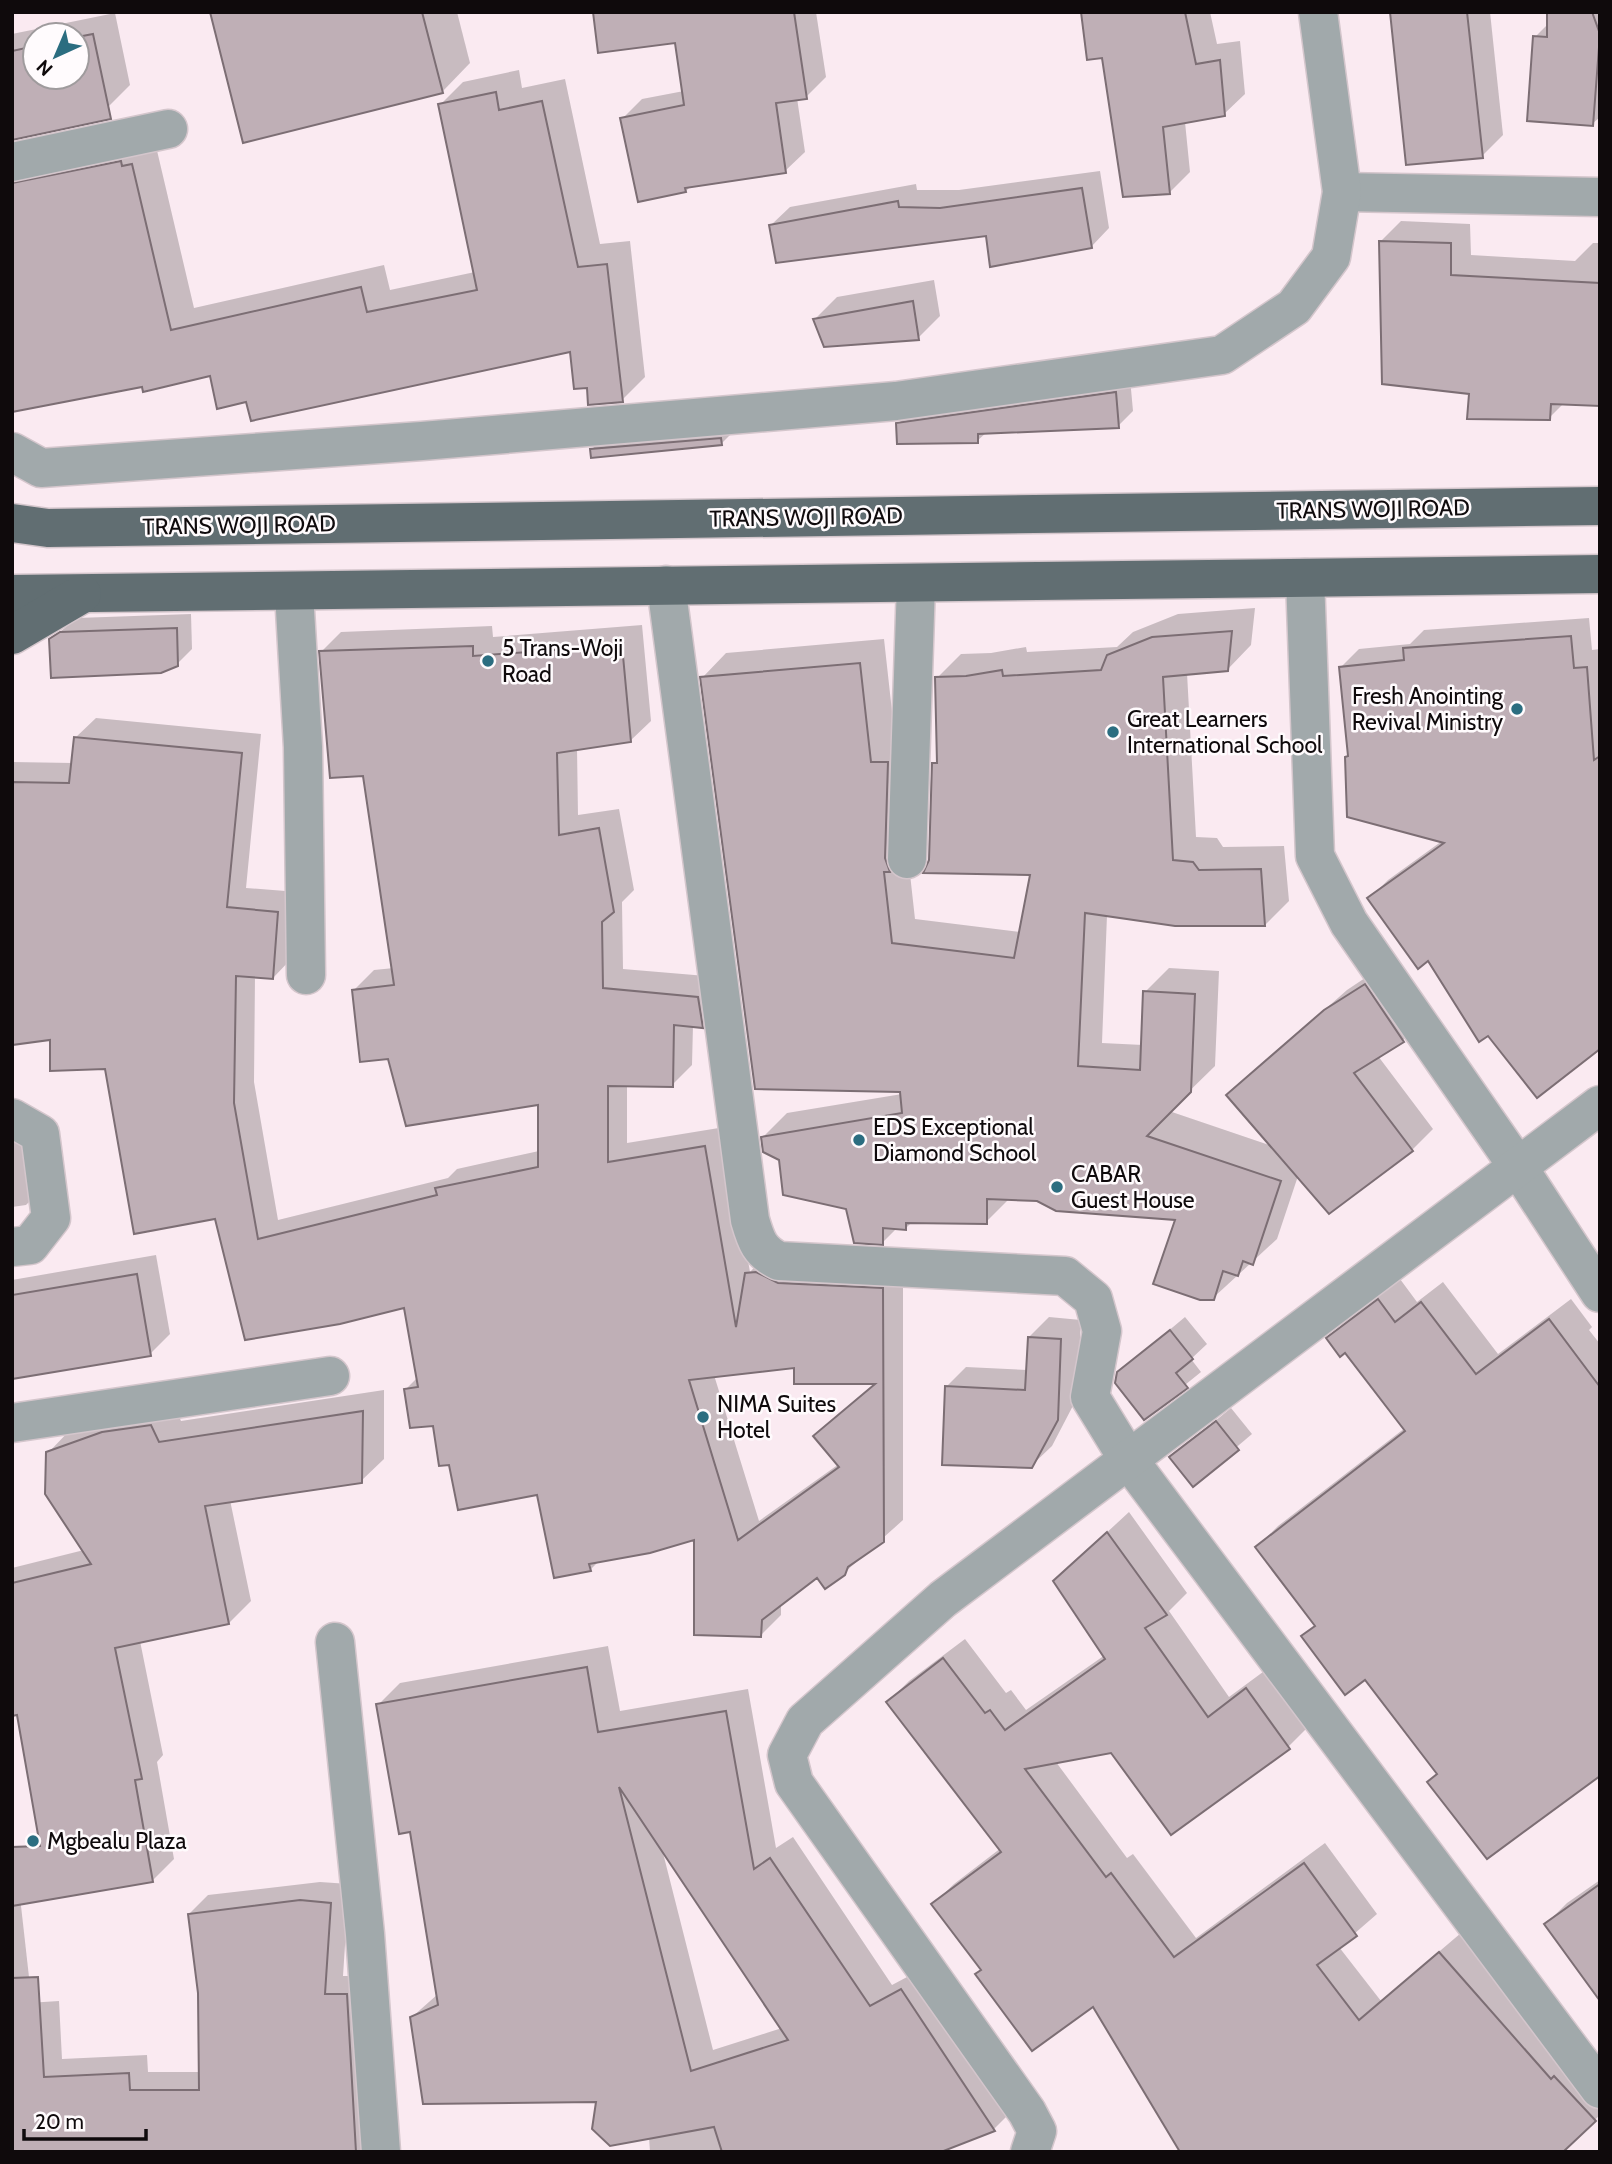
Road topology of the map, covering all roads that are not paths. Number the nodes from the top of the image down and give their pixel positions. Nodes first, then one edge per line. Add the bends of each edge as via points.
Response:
1 (1318, 12) edge
2 (167, 129) dead end
3 (12, 162) edge
4 (1342, 192) junction
5 (1600, 197) edge
6 (12, 452) edge
7 (12, 501) edge
8 (1600, 506) edge
9 (12, 523) edge
10 (62, 527) junction
11 (1600, 574) edge
12 (1305, 578) junction
13 (915, 583) junction
14 (666, 585) junction
15 (294, 593) junction
16 (12, 594) edge
17 (82, 594) junction
18 (12, 635) edge
19 (907, 859) dead end
20 (306, 975) dead end
21 (1600, 1105) edge
22 (12, 1118) edge
23 (1518, 1167) junction
24 (12, 1247) edge
25 (1600, 1293) edge
26 (330, 1376) dead end
27 (12, 1423) edge
28 (1128, 1459) junction
29 (335, 1642) dead end
30 (1600, 2090) edge
31 (1040, 2145) edge
32 (381, 2152) edge

1 - 4 street
2 - 3 street
4 - 5 street
4 - 6 street via 1331,257 1324,267 1294,307 1222,355 896,401 422,441 41,468
7 - 10 main road
8 - 10 main road, TRANS WOJI ROAD
9 - 10 main road, TRANS WOJI ROAD
11 - 12 main road
12 - 13 main road
12 - 23 street via 1315,856 1349,923
13 - 14 main road
13 - 19 street
14 - 15 main road
14 - 28 street via 756,1243 779,1261 1065,1276 1093,1299 1102,1331 1090,1397
15 - 17 main road
15 - 20 street via 303,747
16 - 17 main road
17 - 18 main road
21 - 23 street
22 - 24 street via 40,1135 51,1218 30,1245
23 - 25 street
23 - 28 street
26 - 27 street
28 - 30 street
28 - 31 street via 943,1599 805,1721 787,1755 794,1783 1027,2112
29 - 32 street via 365,1934

